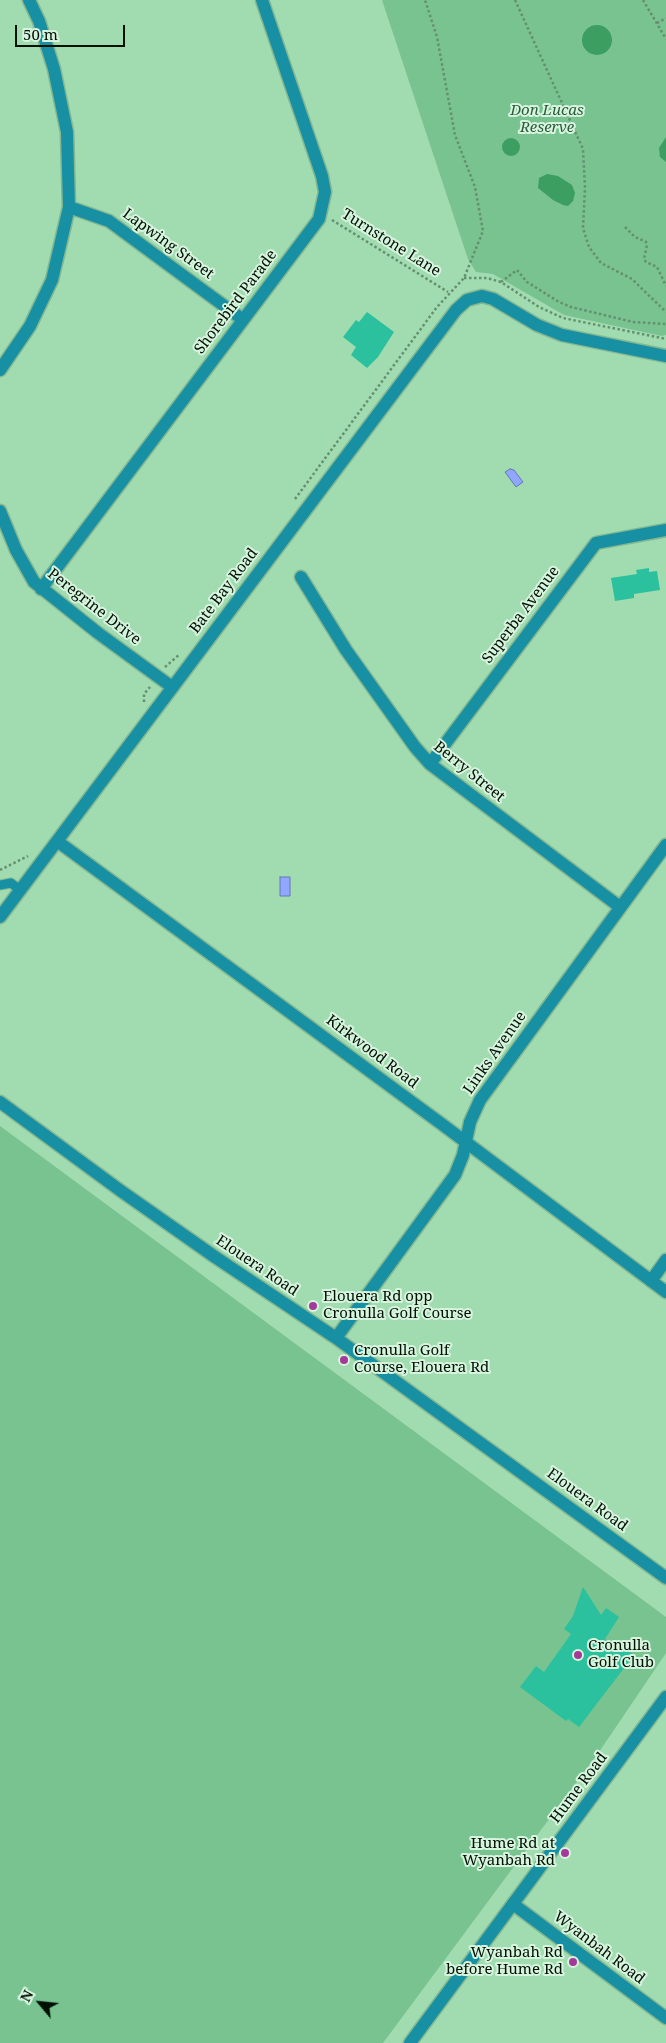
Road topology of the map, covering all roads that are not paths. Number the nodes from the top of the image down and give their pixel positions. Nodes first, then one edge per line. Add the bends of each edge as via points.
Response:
1 (29, 0) edge
2 (262, 0) edge
3 (69, 207) junction
4 (242, 319) junction
5 (666, 356) edge
6 (0, 370) edge
7 (0, 511) edge
8 (666, 530) edge
9 (301, 577) dead end
10 (41, 589) junction
11 (172, 688) junction
12 (430, 764) junction
13 (57, 841) junction
14 (666, 845) edge
15 (0, 885) edge
16 (20, 890) junction
17 (620, 907) junction
18 (0, 917) edge
19 (0, 1102) edge
20 (466, 1142) junction
21 (666, 1260) edge
22 (651, 1281) junction
23 (666, 1292) edge
24 (336, 1338) junction
25 (666, 1578) edge
26 (666, 1697) edge
27 (513, 1904) junction
28 (666, 2018) edge
29 (410, 2043) edge

1 - 3 street via 40,21 68,132
2 - 4 street, Shorebird Parade via 325,192 319,219
3 - 4 street, Lapwing Street via 109,221
3 - 6 street via 52,280 30,326
4 - 10 street, Shorebird Parade
5 - 11 street, Bate Bay Road via 562,335 537,325 493,299 482,296 467,300 456,310
7 - 10 street, Peregrine Drive via 16,550
8 - 12 street, Superba Avenue via 596,543
9 - 12 street, Berry Street via 346,650
10 - 11 street, Peregrine Drive
11 - 13 street, Bate Bay Road
12 - 17 street, Berry Street
13 - 16 street, Bate Bay Road
13 - 20 street, Kirkwood Road
14 - 17 street, Links Avenue
15 - 16 lane via 11,883
16 - 18 street, Bate Bay Road
17 - 20 street, Links Avenue via 480,1100 470,1122
19 - 24 street, Elouera Road via 136,1202
20 - 22 street, Kirkwood Road
20 - 24 street, Links Avenue via 455,1175
21 - 22 street
22 - 23 street, Kirkwood Road
24 - 25 street, Elouera Road
26 - 27 street, Hume Road
27 - 28 street, Wyanbah Road
27 - 29 street, Hume Road

